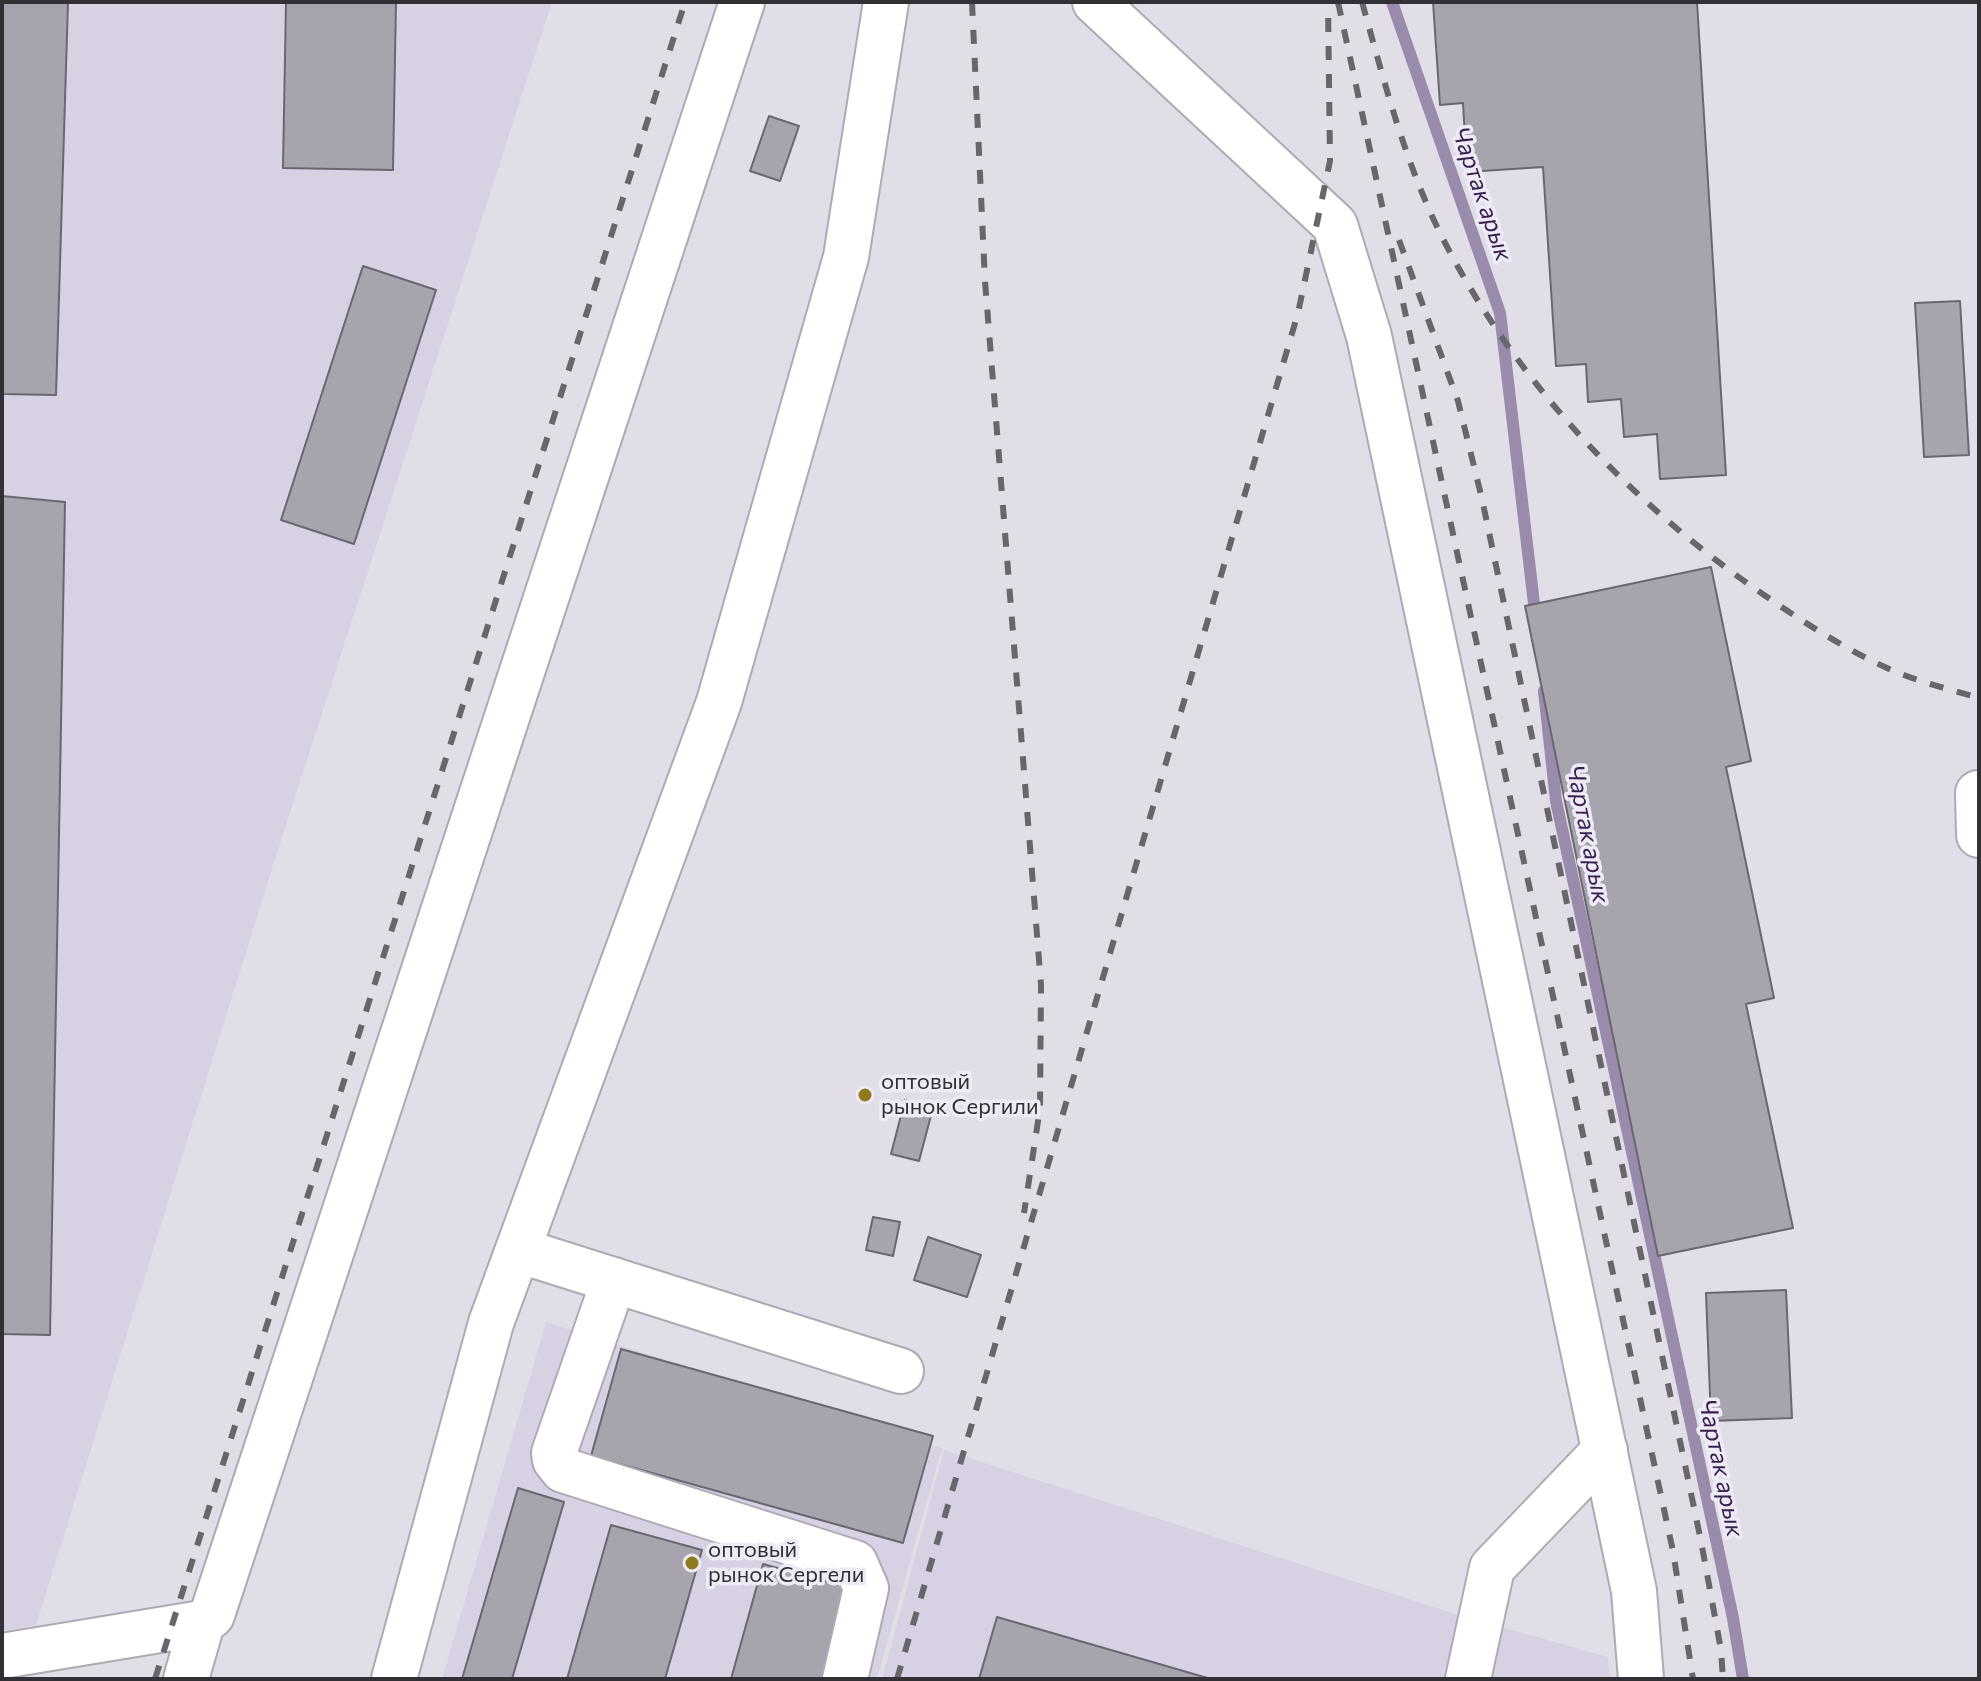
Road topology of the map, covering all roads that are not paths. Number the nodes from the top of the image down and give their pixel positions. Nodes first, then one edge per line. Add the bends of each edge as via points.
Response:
1 (742, 2) edge
2 (886, 2) edge
3 (1095, 2) edge
4 (518, 1250) junction
5 (614, 1280) junction
6 (901, 1371) dead end
7 (1605, 1450) junction
8 (209, 1614) junction
9 (2, 1656) edge
10 (186, 1679) edge
11 (394, 1679) edge
12 (845, 1679) edge
13 (1468, 1679) edge
14 (1641, 1679) edge

1 - 8 street
2 - 4 street via 846,257 719,702
3 - 7 street via 1335,225 1372,352
4 - 5 street
4 - 11 street via 491,1323
5 - 6 street
5 - 12 street via 555,1460 563,1470 855,1563 866,1588
7 - 13 street via 1492,1568
7 - 14 street via 1634,1591
8 - 9 street
8 - 10 street

